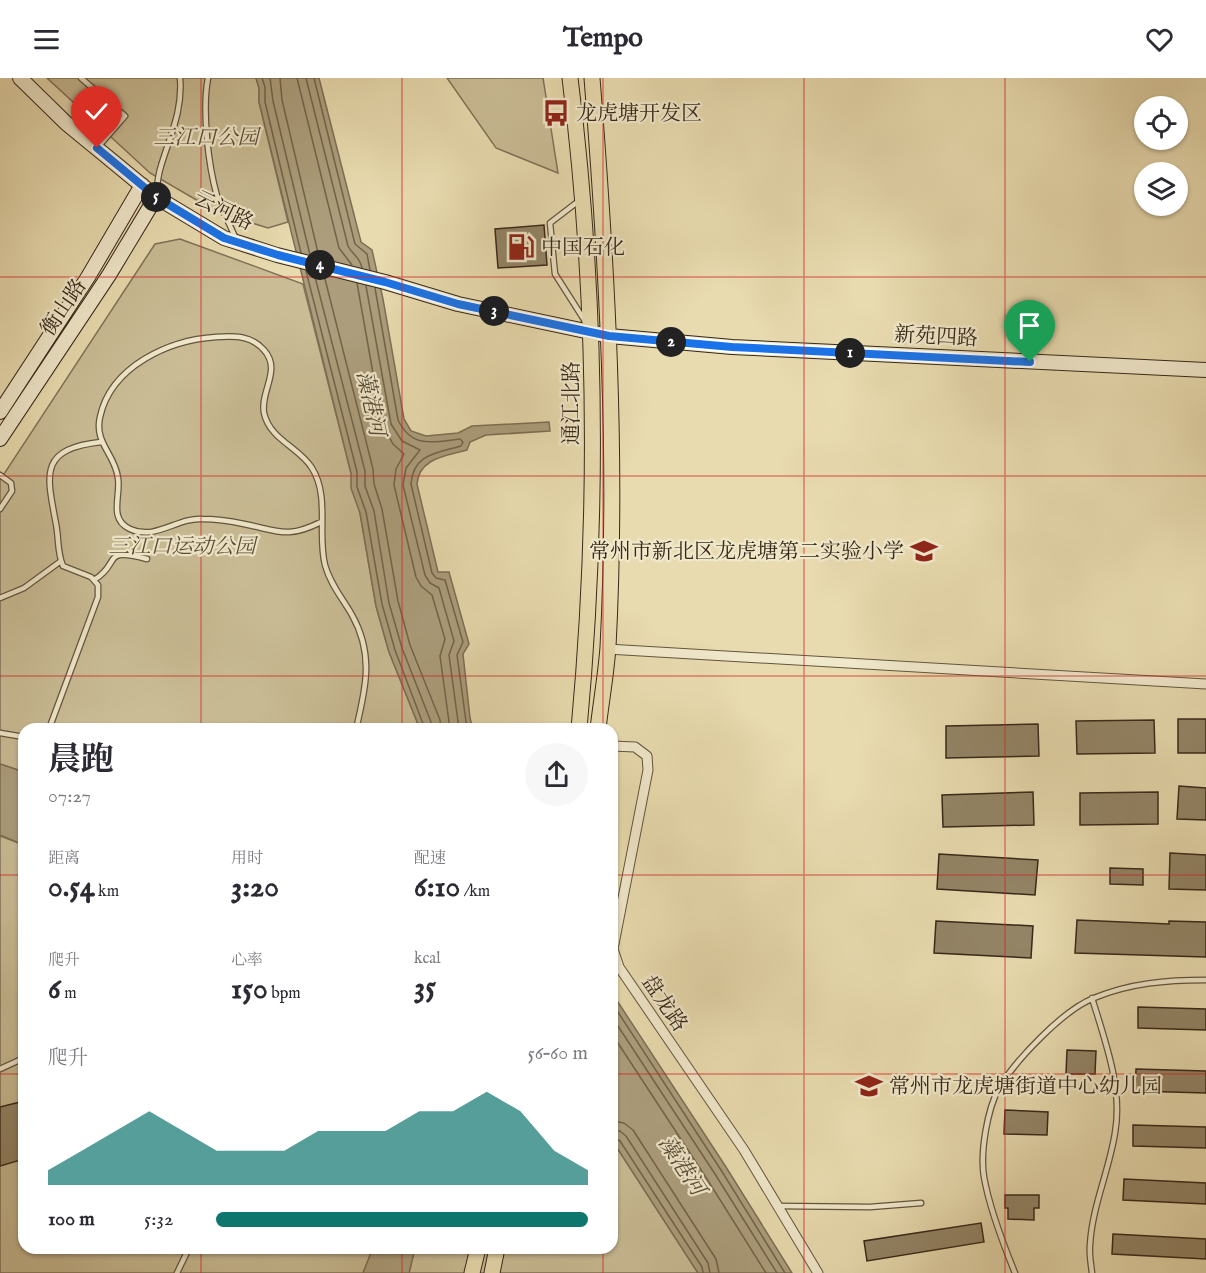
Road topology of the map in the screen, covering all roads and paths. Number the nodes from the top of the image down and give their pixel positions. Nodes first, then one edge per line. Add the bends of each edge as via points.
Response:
1 (20, 78) edge
2 (81, 78) edge
3 (180, 78) edge
4 (208, 78) edge
5 (570, 78) edge
6 (592, 78) edge
7 (97, 148) junction
8 (141, 185) junction
9 (156, 197) junction
10 (582, 198) junction
11 (237, 242) junction
12 (592, 332) junction
13 (609, 336) junction
14 (1206, 370) edge
15 (0, 412) edge
16 (0, 439) edge
17 (101, 442) junction
18 (0, 475) edge
19 (0, 509) edge
20 (321, 522) junction
21 (147, 559) dead end
22 (61, 561) junction
23 (93, 580) junction
24 (0, 598) edge
25 (608, 649) junction
26 (1206, 684) edge
27 (51, 723) edge
28 (357, 723) edge
29 (580, 723) edge
30 (599, 723) edge
31 (0, 733) edge
32 (18, 736) edge
33 (618, 746) edge
34 (618, 923) edge
35 (618, 964) edge
36 (1206, 980) edge
37 (1092, 998) junction
38 (18, 1061) edge
39 (0, 1069) edge
40 (921, 1203) dead end
41 (778, 1206) junction
42 (186, 1254) edge
43 (477, 1254) edge
44 (496, 1254) edge
45 (177, 1273) edge
46 (472, 1273) edge
47 (492, 1273) edge
48 (818, 1273) edge
49 (1015, 1273) edge
50 (1092, 1273) edge

1 - 7 street, 云河路
2 - 7 lane via 125,116
3 - 9 lane via 182,96 160,168
4 - 11 lane via 207,140 217,195
5 - 10 main road, 通江北路
6 - 13 main road, 通江北路
7 - 8 street, 云河路
8 - 9 street, 云河路
8 - 15 street, 衡山路 via 88,277
9 - 11 street, 云河路
9 - 16 street, 衡山路
10 - 12 main road, 通江北路
10 - 12 lane via 550,223 555,274
11 - 12 street, 云河路 via 458,304
12 - 13 street, 新苑四路
12 - 29 main road, 通江北路 via 593,481
13 - 14 street, 新苑四路 via 732,347
13 - 25 main road, 通江北路 via 612,471
17 - 20 lane via 118,478 116,512 121,523 131,530 148,533 194,518 220,519 275,533 294,532
17 - 20 lane via 98,429 106,400 117,382 135,366 158,351 189,340 234,336 250,339 270,360 272,375 264,411 270,429 303,455 313,469 320,486
17 - 22 lane via 67,450 54,461 48,475
18 - 19 lane via 11,483 12,491
20 - 28 lane via 325,567 353,617 368,670
21 - 23 lane via 120,554
22 - 23 lane via 63,566
22 - 24 lane via 24,588
23 - 27 lane via 98,585 98,597
25 - 26 street
25 - 30 main road, 通江北路
31 - 32 lane
33 - 34 street, 盘龙路 via 641,751 647,756 648,770
35 - 41 street, 盘龙路
36 - 37 lane via 1165,980
37 - 49 lane via 1054,1024 1038,1041 999,1089 990,1110 984,1176
37 - 50 lane via 1112,1066 1117,1105 1115,1133 1093,1218 1089,1248
38 - 39 lane
40 - 41 lane
41 - 48 street, 盘龙路
42 - 45 lane
43 - 46 main road
44 - 47 main road

